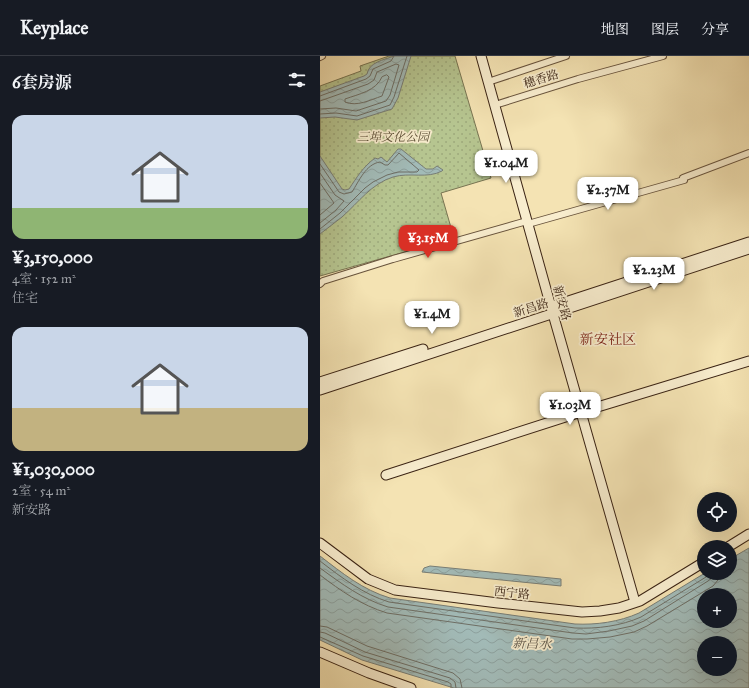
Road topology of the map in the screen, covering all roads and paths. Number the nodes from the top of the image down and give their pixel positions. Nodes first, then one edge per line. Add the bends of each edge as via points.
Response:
1 (481, 56) edge
2 (566, 56) edge
3 (663, 56) edge
4 (488, 82) junction
5 (495, 105) junction
6 (749, 153) edge
7 (527, 222) junction
8 (749, 242) edge
9 (749, 249) edge
10 (320, 284) edge
11 (552, 310) junction
12 (749, 361) edge
13 (320, 382) edge
14 (320, 390) edge
15 (581, 412) junction
16 (386, 475) dead end
17 (749, 534) edge
18 (737, 541) edge
19 (320, 543) edge
20 (697, 566) edge
21 (635, 602) junction
22 (320, 652) edge
23 (411, 688) edge

1 - 4 street, 新安路
2 - 4 street
3 - 5 street, 穗香路
4 - 5 street, 新安路
5 - 7 street, 新安路
6 - 7 street via 683,179
7 - 10 street via 393,259
7 - 11 street, 新安路
8 - 11 street, 新昌路
9 - 11 street, 新昌路
11 - 13 street, 新昌路
11 - 14 street, 新昌路
11 - 15 street, 新安路
12 - 15 street
15 - 16 street
15 - 21 street, 新安路
17 - 18 street
19 - 21 street, 西宁路 via 368,579 405,592 582,612 610,610
20 - 21 street, 西宁路
22 - 23 street

